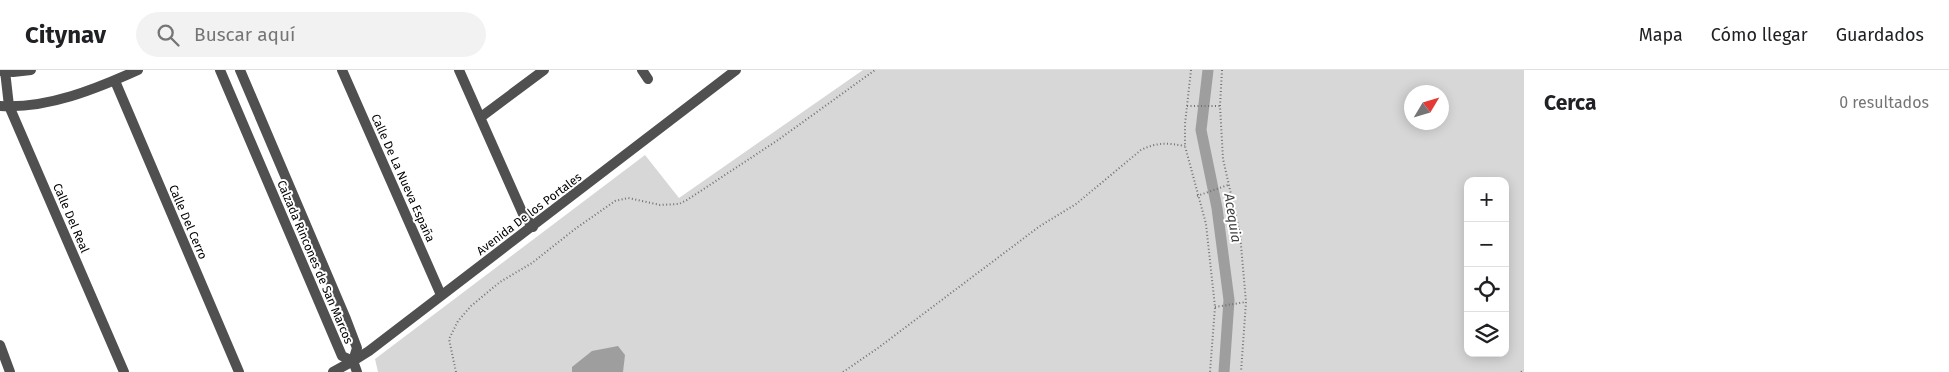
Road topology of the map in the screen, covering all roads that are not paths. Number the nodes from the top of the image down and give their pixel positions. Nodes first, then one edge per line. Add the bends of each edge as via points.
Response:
1 (31, 70) edge
2 (138, 70) edge
3 (220, 70) edge
4 (240, 70) edge
5 (342, 70) edge
6 (459, 70) edge
7 (544, 70) edge
8 (642, 70) edge
9 (736, 70) edge
10 (3, 71) edge
11 (648, 79) dead end
12 (115, 80) junction
13 (5, 106) edge
14 (480, 118) junction
15 (533, 227) junction
16 (441, 295) junction
17 (0, 345) edge
18 (353, 361) junction
19 (10, 372) edge
20 (124, 372) edge
21 (239, 372) edge
22 (333, 372) edge
23 (357, 372) edge

1 - 10 street
2 - 12 street
3 - 18 street, Calzada Rincones de San Marcos via 342,356
4 - 18 street, Calzada Rincones de San Marcos via 346,319 357,348
5 - 16 street, Calle De La Nueva España
6 - 14 street
7 - 14 street
8 - 11 street
9 - 15 street, Avenida De los Portales
10 - 13 street, Calle Del Real
12 - 13 street via 49,102
12 - 21 street, Calle Del Cerro
13 - 20 street, Calle Del Real
14 - 15 street
15 - 16 street, Avenida De los Portales
16 - 18 street, Avenida De los Portales
17 - 19 street
18 - 22 street, Avenida De los Portales
18 - 23 street

